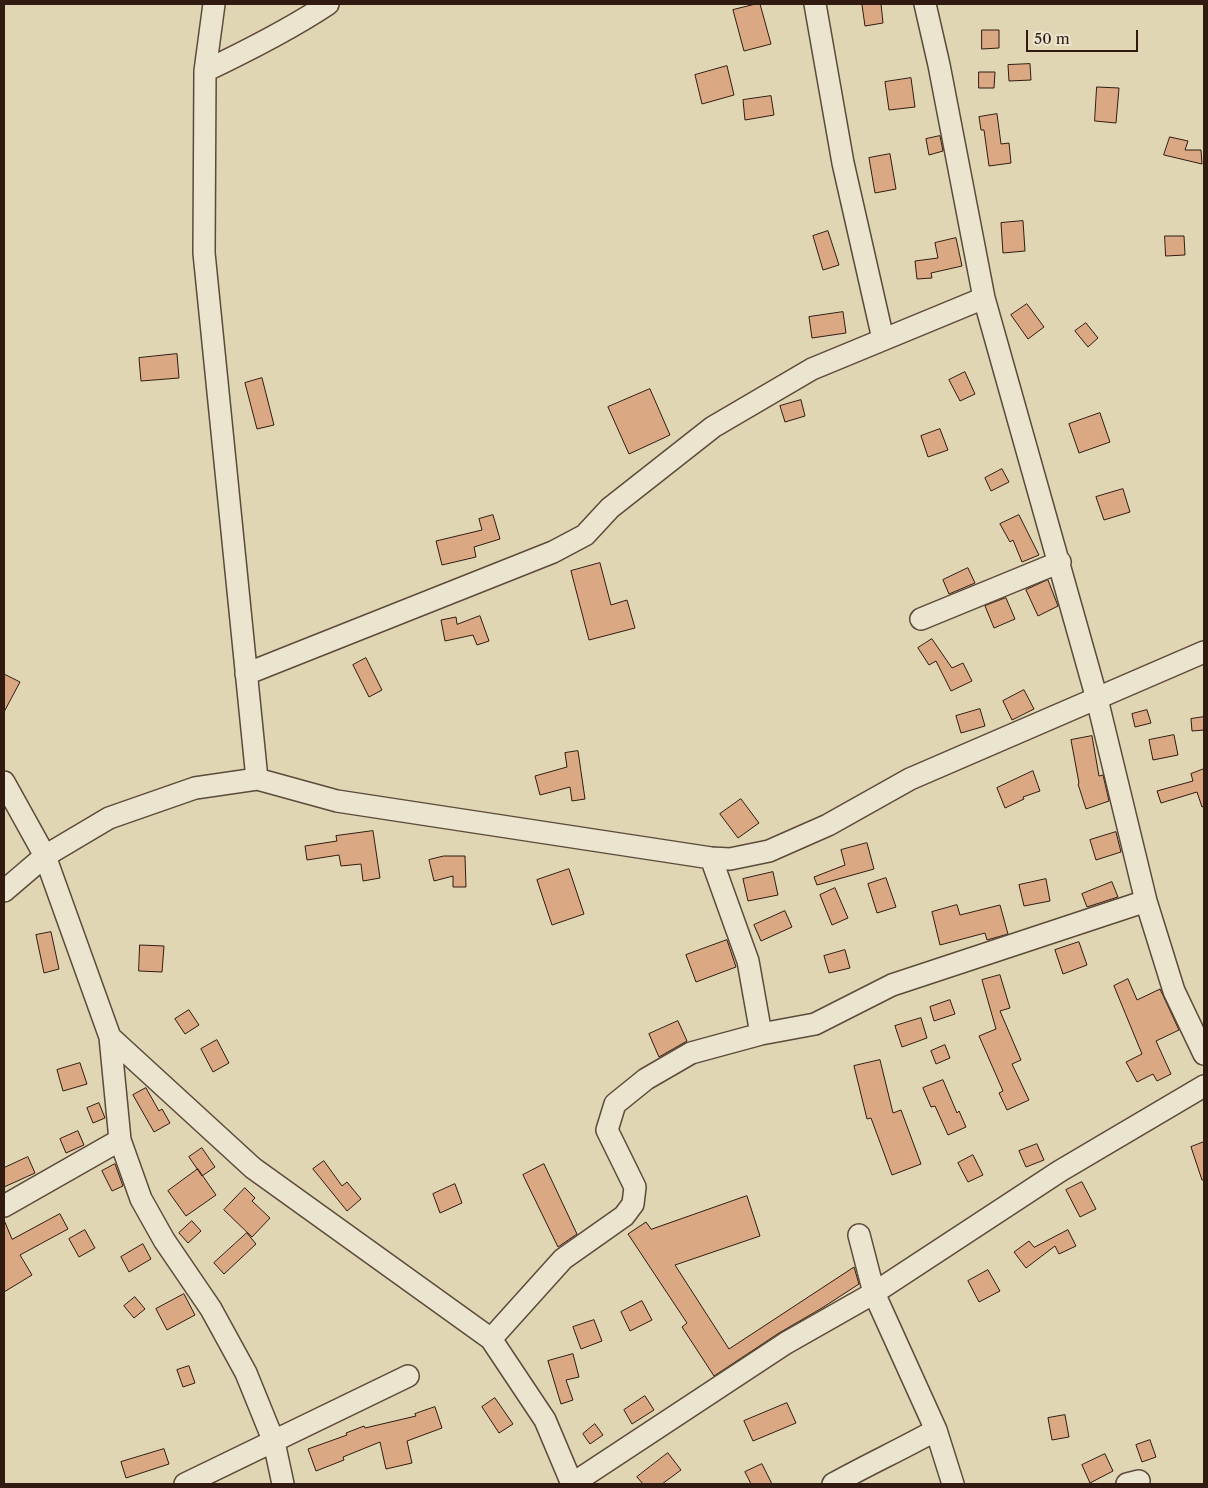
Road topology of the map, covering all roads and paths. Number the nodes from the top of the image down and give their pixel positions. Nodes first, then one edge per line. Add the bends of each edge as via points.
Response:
1 (214, 4) edge
2 (328, 4) edge
3 (815, 4) edge
4 (925, 4) edge
5 (205, 70) junction
6 (984, 298) junction
7 (883, 339) junction
8 (1060, 562) junction
9 (922, 619) dead end
10 (1204, 652) edge
11 (246, 674) junction
12 (1097, 699) junction
13 (257, 779) junction
14 (4, 782) edge
15 (45, 856) junction
16 (711, 858) junction
17 (4, 892) edge
18 (1146, 901) junction
19 (762, 1034) junction
20 (110, 1037) junction
21 (1204, 1054) edge
22 (1204, 1086) edge
23 (120, 1140) junction
24 (4, 1206) edge
25 (859, 1235) dead end
26 (874, 1293) junction
27 (491, 1338) junction
28 (408, 1376) dead end
29 (936, 1430) junction
30 (274, 1442) junction
31 (185, 1484) edge
32 (283, 1484) edge
33 (833, 1484) edge
34 (953, 1484) edge

1 - 5 street
2 - 5 street
3 - 7 street via 843,163
4 - 6 street
5 - 11 street via 204,253
6 - 7 street
6 - 8 street
7 - 11 street via 812,369 713,427 610,508 585,535 553,552
8 - 9 street
8 - 12 street
10 - 12 street
11 - 13 street
12 - 16 street via 910,779 828,825 768,851 730,859
12 - 18 street
13 - 15 street via 195,788 108,818
13 - 16 street via 337,801
14 - 15 street
15 - 17 street
15 - 20 street
16 - 19 street via 748,961
18 - 19 street via 892,985 815,1024
18 - 21 street via 1174,991
19 - 27 street via 691,1053 646,1079 616,1104 607,1130 635,1187 633,1204 624,1216 563,1259
20 - 23 street
20 - 27 street via 253,1168
22 - 26 street via 1060,1171
23 - 24 street
23 - 30 street via 141,1199 164,1240 211,1309 246,1373
25 - 26 street
26 - 27 street via 786,1343 572,1484 545,1420
26 - 29 street
28 - 30 street
29 - 33 street
29 - 34 street
30 - 31 street
30 - 32 street

